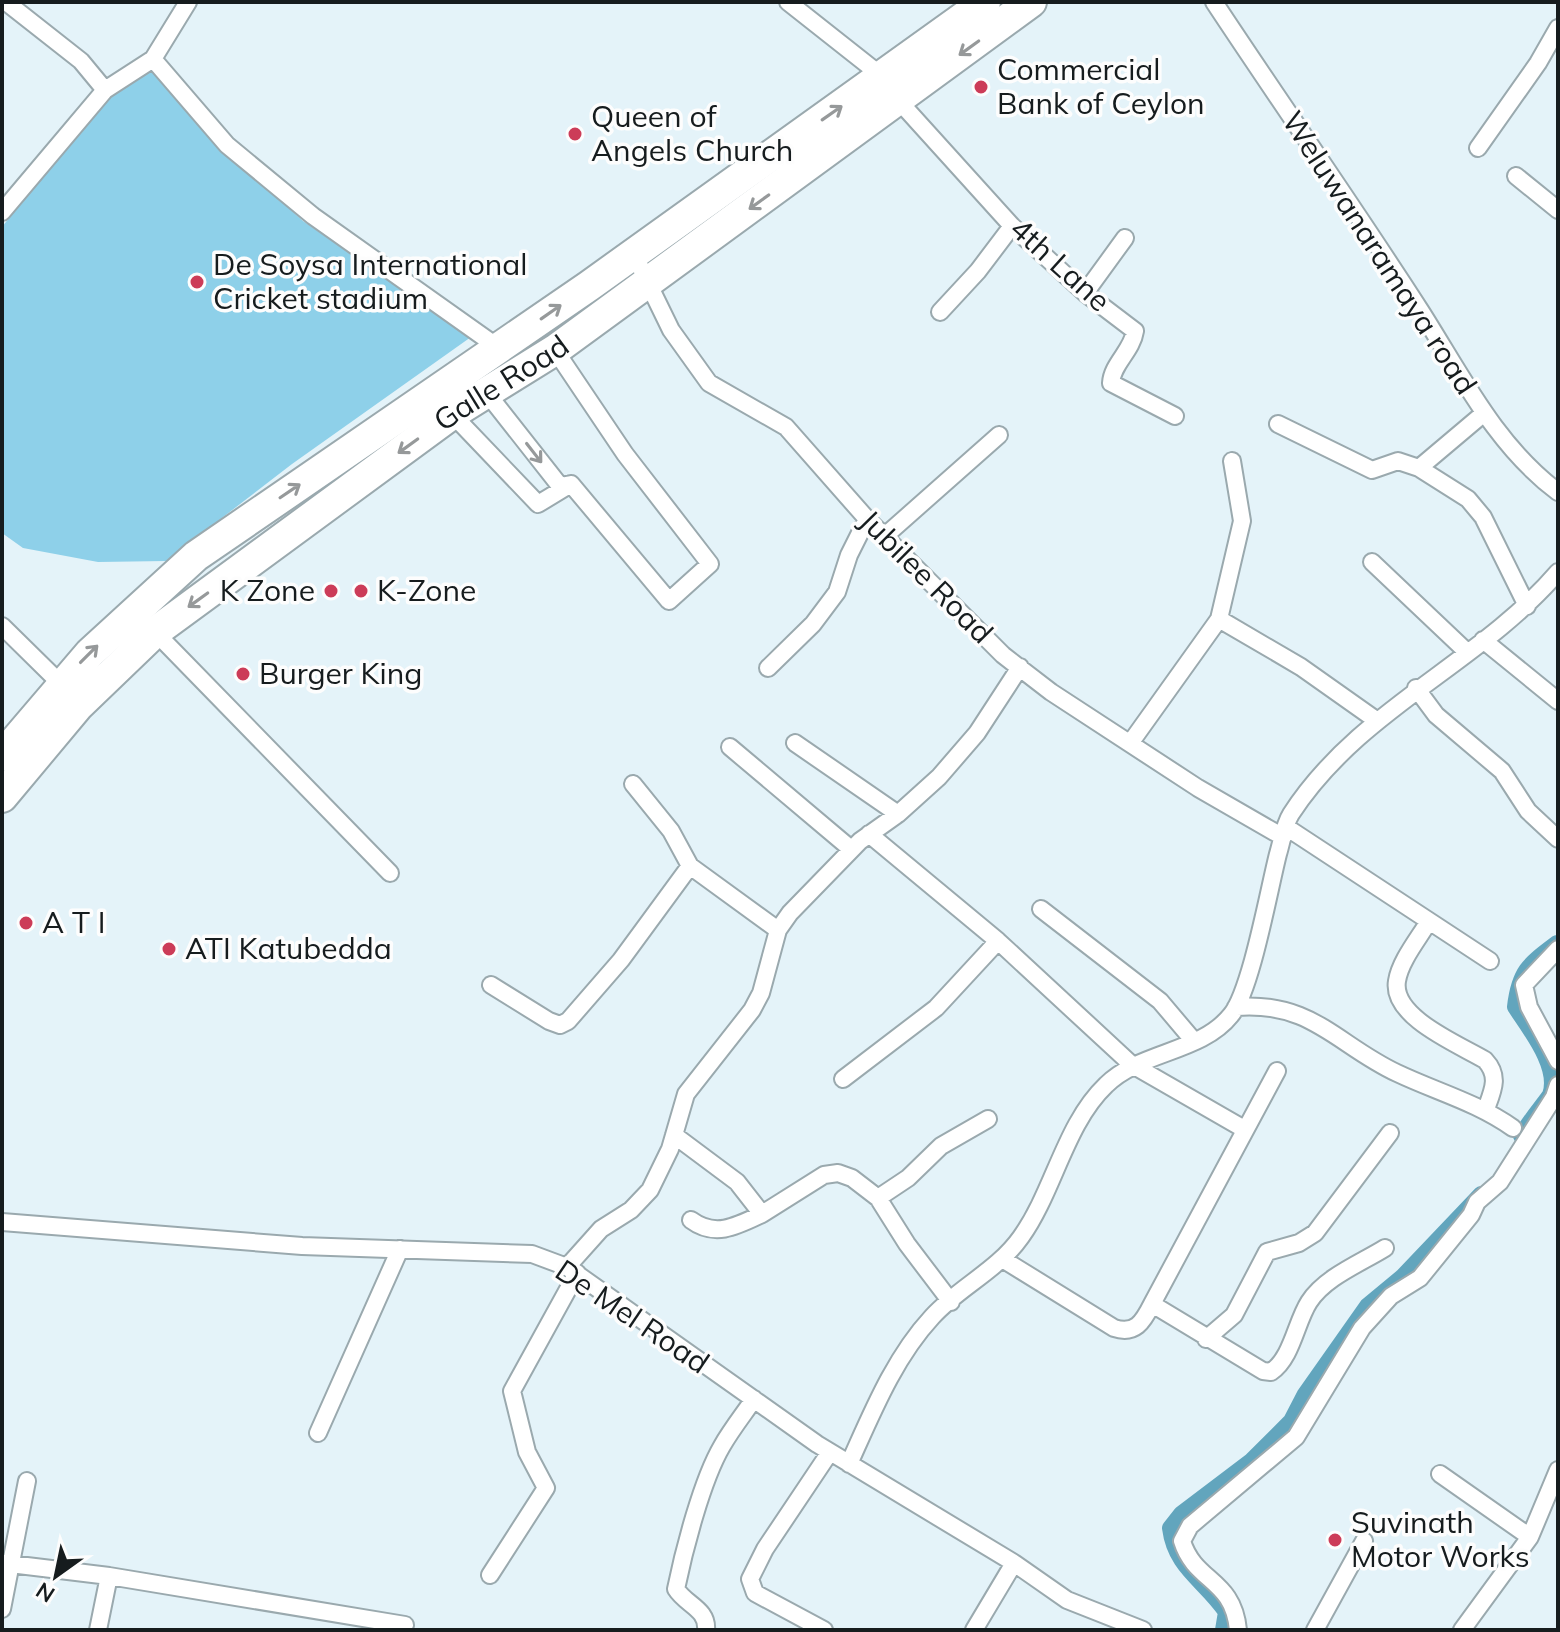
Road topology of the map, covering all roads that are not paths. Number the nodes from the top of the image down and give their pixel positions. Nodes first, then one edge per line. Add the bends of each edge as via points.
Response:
1 (6, 2) edge
2 (188, 2) edge
3 (788, 2) edge
4 (985, 2) edge
5 (1031, 2) edge
6 (1214, 2) edge
7 (1558, 28) edge
8 (153, 59) junction
9 (890, 89) junction
10 (105, 90) junction
11 (1478, 148) dead end
12 (1516, 176) dead end
13 (1558, 210) edge
14 (2, 212) edge
15 (1012, 226) junction
16 (1125, 238) dead end
17 (634, 254) junction
18 (649, 281) junction
19 (1085, 293) junction
20 (940, 312) dead end
21 (499, 348) junction
22 (555, 350) junction
23 (464, 398) junction
24 (1483, 414) junction
25 (1175, 416) dead end
26 (1278, 424) dead end
27 (999, 435) dead end
28 (1232, 461) dead end
29 (1419, 468) junction
30 (571, 484) junction
31 (1558, 492) edge
32 (867, 519) junction
33 (886, 535) junction
34 (1372, 562) dead end
35 (1558, 572) edge
36 (1527, 606) junction
37 (1219, 619) junction
38 (2, 626) edge
39 (155, 632) junction
40 (1483, 640) junction
41 (1467, 652) junction
42 (1020, 667) junction
43 (768, 668) dead end
44 (61, 684) junction
45 (1416, 688) junction
46 (1558, 701) edge
47 (1376, 720) junction
48 (1131, 742) junction
49 (795, 743) dead end
50 (730, 747) dead end
51 (2, 756) edge
52 (633, 784) dead end
53 (2, 797) edge
54 (898, 814) junction
55 (1284, 832) junction
56 (869, 834) junction
57 (1558, 839) edge
58 (851, 849) junction
59 (690, 866) junction
60 (390, 873) dead end
61 (1041, 909) dead end
62 (1429, 921) junction
63 (778, 930) junction
64 (998, 941) junction
65 (1558, 949) edge
66 (1490, 961) dead end
67 (491, 985) dead end
68 (1236, 1007) junction
69 (1193, 1040) junction
70 (1554, 1044) edge
71 (1558, 1061) edge
72 (1131, 1064) junction
73 (1277, 1071) dead end
74 (843, 1079) dead end
75 (1558, 1085) edge
76 (1486, 1109) junction
77 (988, 1119) dead end
78 (1513, 1128) dead end
79 (1244, 1129) junction
80 (1390, 1133) dead end
81 (674, 1135) junction
82 (878, 1198) junction
83 (762, 1214) junction
84 (691, 1220) dead end
85 (2, 1222) edge
86 (1385, 1248) dead end
87 (400, 1249) junction
88 (1004, 1260) junction
89 (572, 1270) junction
90 (951, 1302) junction
91 (1152, 1304) junction
92 (1206, 1339) junction
93 (754, 1399) junction
94 (318, 1433) dead end
95 (830, 1452) junction
96 (849, 1464) junction
97 (1558, 1470) edge
98 (1440, 1474) dead end
99 (27, 1481) dead end
100 (1530, 1537) junction
101 (1364, 1541) dead end
102 (1014, 1563) junction
103 (7, 1564) edge
104 (490, 1575) dead end
105 (109, 1576) junction
106 (2, 1609) edge
107 (405, 1625) dead end
108 (98, 1630) edge
109 (706, 1630) edge
110 (824, 1630) edge
111 (974, 1630) edge
112 (1143, 1630) edge
113 (1238, 1630) edge
114 (1315, 1630) edge
115 (1462, 1630) edge

1 - 10 street via 81,61
2 - 8 street
3 - 9 street, 4th Lane
4 - 9 highway, Galle Road
5 -> 9 highway, Galle Road
6 - 24 street, Weluwanaramaya road via 1421,311
7 - 11 street
8 - 10 street
8 - 21 street via 227,145 313,216
9 - 15 street, 4th Lane
17 -> 9 highway, Galle Road
9 -> 18 highway, Galle Road
10 - 14 street
12 - 13 street
15 - 19 street, 4th Lane
15 - 20 street
16 - 19 street
17 - 18 street, Jubilee Road
21 -> 17 highway, Galle Road
18 - 22 highway, Galle Road
18 - 32 street, Jubilee Road via 671,330 709,383 786,427
19 - 25 street, 4th Lane via 1135,331 1111,383
21 - 23 highway, Galle Road
22 - 23 highway, Galle Road
22 - 30 street via 625,454 710,564 669,601
23 -> 30 street via 560,486
23 - 30 street via 538,504
23 -> 39 highway, Galle Road
44 -> 23 highway, Galle Road via 196,556
24 - 29 street
24 - 31 street, Weluwanaramaya road
26 - 29 street via 1372,470 1398,461
27 - 33 street
28 - 37 street via 1242,521
29 - 36 street via 1468,499 1483,517
32 - 33 street, Jubilee Road
32 - 43 street via 837,592
33 - 42 street, Jubilee Road
34 - 41 street
35 - 36 street
36 - 40 street
37 - 47 street
37 - 48 street
38 - 44 street
39 - 53 highway, Galle Road via 78,706
39 - 60 street
40 - 41 street
40 - 46 street
41 - 45 street
42 - 48 street, Jubilee Road
42 - 54 street via 977,733
44 - 51 highway, Galle Road
45 - 47 street
45 - 57 street via 1436,715 1502,771 1528,811
47 - 55 street via 1332,761
48 - 55 street, Jubilee Road via 1198,788
49 - 54 street
50 - 58 street
52 - 59 street via 671,831
54 - 56 street
55 - 62 street, Jubilee Road
55 - 68 street
56 - 58 street
56 - 64 street
58 - 63 street
59 - 63 street
59 - 67 street via 568,1021 549,1021
61 - 69 street via 1160,1001
62 - 66 street, Jubilee Road
62 - 76 street via 1397,979 1396,997 1405,1011 1493,1068 1495,1082
63 - 81 street via 757,1002 686,1094
64 - 72 street
64 - 74 street via 936,1008
65 - 70 street via 1524,985 1529,1007
68 - 69 street via 1221,1025
68 - 76 street via 1277,1008 1310,1019 1397,1073
69 - 72 street
70 - 71 street
72 - 79 street
72 - 88 street via 1104,1086 1087,1110 1050,1188
73 - 79 street
75 - 113 street via 1500,1182 1477,1202 1420,1278 1391,1296 1362,1328 1296,1437 1190,1526 1182,1541 1186,1553 1224,1590 1236,1608
76 - 78 street
77 - 82 street via 941,1146
79 - 91 street
80 - 92 street via 1315,1233 1267,1252 1234,1315
81 - 83 street via 737,1182
81 - 89 street via 650,1190 601,1229
82 - 83 street via 852,1178 831,1174 806,1183
82 - 90 street
83 - 84 street via 728,1229 704,1230
85 - 87 street, De Mel Road
86 - 92 street via 1326,1284 1310,1300 1271,1372
87 - 89 street, De Mel Road via 532,1254
87 - 94 street
88 - 90 street
88 - 91 street via 1080,1310 1125,1332 1143,1321
89 - 93 street, De Mel Road
89 - 104 street via 512,1391 527,1452 546,1488
90 - 96 street via 913,1339
91 - 92 street
93 - 95 street, De Mel Road
93 - 109 street via 721,1447 704,1484 679,1573 676,1589 700,1611
95 - 96 street, De Mel Road
95 - 110 street via 750,1579 755,1593
96 - 102 street, De Mel Road
97 - 100 street
98 - 100 street
99 - 103 street
100 - 115 street
101 - 114 street
102 - 111 street
102 - 112 street, De Mel Road via 1067,1600
103 - 105 street
103 - 106 street
105 - 107 street
105 - 108 street

